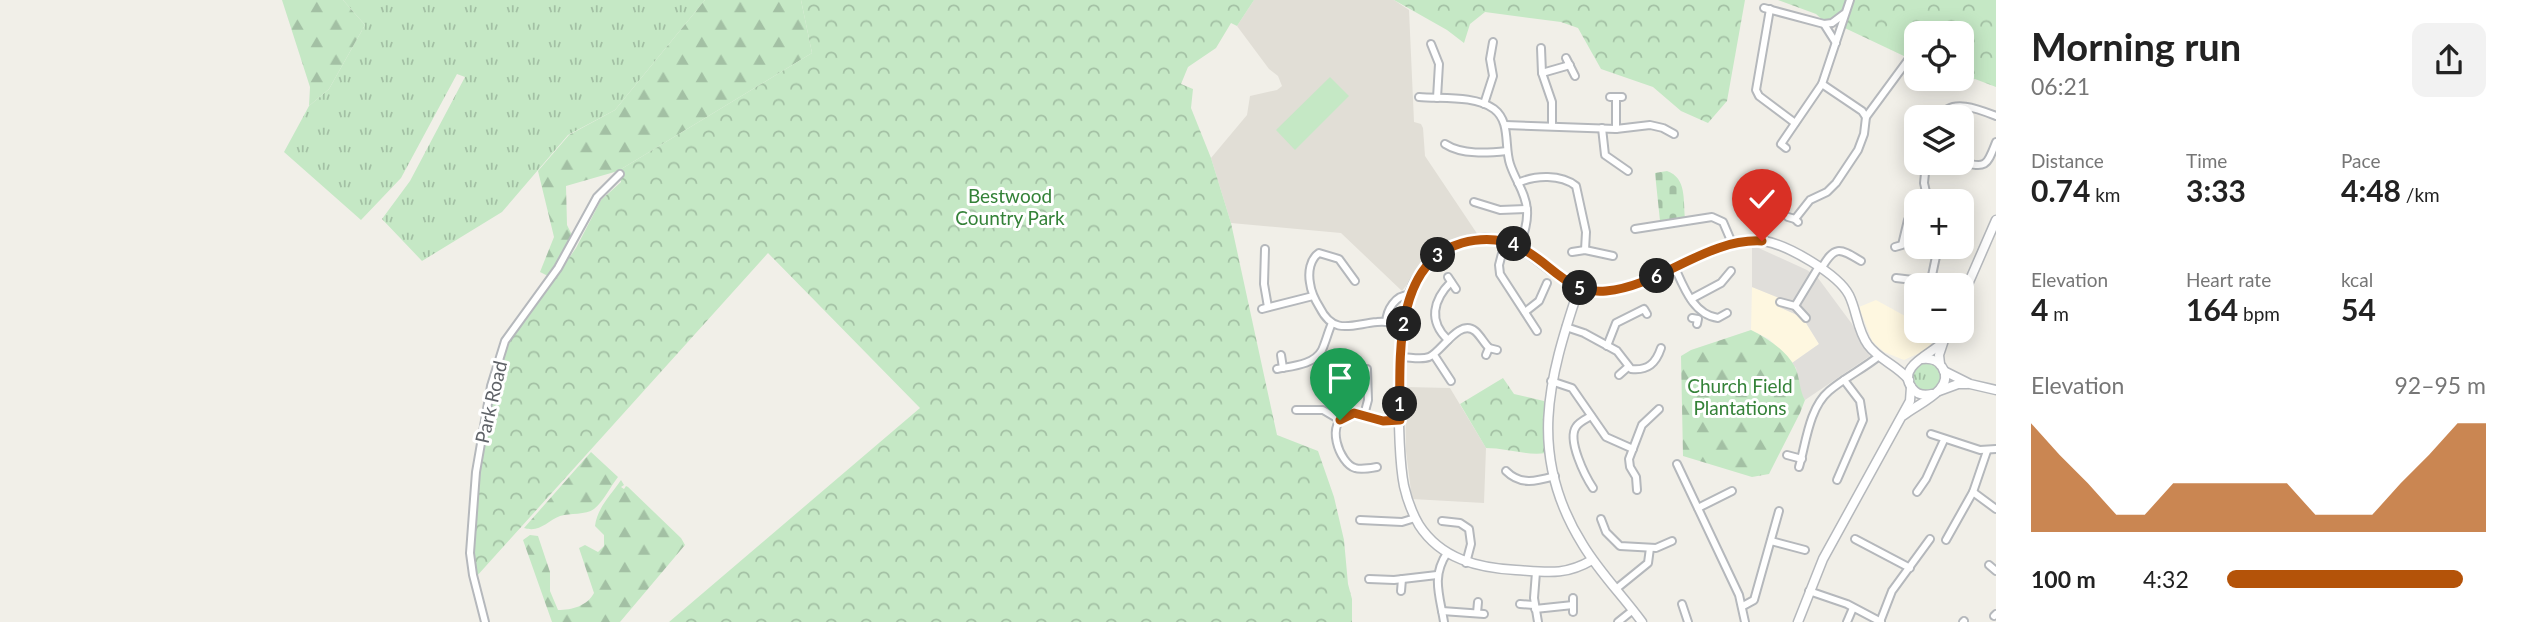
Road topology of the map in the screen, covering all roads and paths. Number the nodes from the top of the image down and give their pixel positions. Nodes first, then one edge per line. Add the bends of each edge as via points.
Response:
1 (1850, 0) edge
2 (1845, 13) junction
3 (1824, 24) junction
4 (1836, 43) junction
5 (1490, 45) dead end
6 (1431, 49) dead end
7 (1538, 52) dead end
8 (1904, 68) edge
9 (1542, 73) junction
10 (1575, 76) dead end
11 (1822, 83) junction
12 (1419, 97) dead end
13 (1616, 97) dead end
14 (1437, 98) junction
15 (1484, 104) junction
16 (1974, 108) edge
17 (1996, 116) edge
18 (1866, 117) junction
19 (1795, 123) junction
20 (1505, 125) junction
21 (1552, 126) junction
22 (1602, 128) junction
23 (1616, 129) junction
24 (1669, 134) dead end
25 (1996, 142) edge
26 (1447, 148) dead end
27 (1786, 148) dead end
28 (1507, 150) junction
29 (1974, 165) edge
30 (620, 174) dead end
31 (1615, 176) dead end
32 (1518, 183) junction
33 (1479, 202) dead end
34 (1527, 209) junction
35 (1793, 220) dead end
36 (1996, 220) edge
37 (1640, 231) dead end
38 (1904, 237) edge
39 (1992, 238) edge
40 (1505, 242) junction
41 (1732, 243) junction
42 (1519, 247) junction
43 (1895, 247) dead end
44 (1585, 250) junction
45 (1572, 252) dead end
46 (1263, 253) dead end
47 (1608, 257) dead end
48 (1859, 257) dead end
49 (1675, 268) junction
50 (1820, 268) junction
51 (1974, 274) edge
52 (1731, 275) dead end
53 (1355, 277) dead end
54 (1896, 278) dead end
55 (1904, 279) edge
56 (1452, 283) dead end
57 (1548, 288) dead end
58 (1579, 288) junction
59 (1409, 295) junction
60 (1313, 296) junction
61 (1691, 299) junction
62 (1780, 302) dead end
63 (1795, 306) junction
64 (1525, 312) junction
65 (1703, 312) junction
66 (1647, 314) dead end
67 (1725, 318) dead end
68 (1806, 318) dead end
69 (1475, 321) dead end
70 (1607, 321) dead end
71 (1696, 321) dead end
72 (1386, 322) junction
73 (1332, 323) junction
74 (1404, 323) junction
75 (1615, 325) junction
76 (1566, 327) junction
77 (1533, 328) dead end
78 (1472, 329) junction
79 (1448, 340) junction
80 (1942, 343) joint
81 (1608, 346) junction
82 (1661, 348) dead end
83 (1491, 351) dead end
84 (1281, 355) dead end
85 (1434, 355) junction
86 (1401, 356) junction
87 (1879, 356) junction
88 (1918, 361) junction
89 (1892, 363) junction
90 (1628, 367) junction
91 (1942, 368) junction
92 (1370, 373) dead end
93 (1619, 375) dead end
94 (1446, 379) dead end
95 (1844, 380) junction
96 (1551, 382) junction
97 (1910, 384) junction
98 (1970, 384) junction
99 (1996, 390) edge
100 (1935, 393) junction
101 (1658, 409) dead end
102 (1301, 413) dead end
103 (1364, 415) junction
104 (1591, 416) junction
105 (1902, 417) junction
106 (1340, 420) junction
107 (1400, 420) junction
108 (1931, 434) dead end
109 (1944, 439) junction
110 (1633, 449) junction
111 (1996, 449) edge
112 (1987, 451) junction
113 (1787, 455) dead end
114 (1802, 458) junction
115 (1799, 467) dead end
116 (1677, 469) dead end
117 (1373, 470) dead end
118 (1508, 476) dead end
119 (1555, 476) junction
120 (1837, 480) dead end
121 (1634, 486) dead end
122 (1592, 488) dead end
123 (1732, 491) dead end
124 (1917, 492) dead end
125 (1973, 492) junction
126 (1698, 508) junction
127 (1996, 509) edge
128 (1367, 510) dead end
129 (1449, 511) dead end
130 (1779, 511) dead end
131 (1415, 518) junction
132 (1601, 519) dead end
133 (1612, 526) dead end
134 (1604, 529) junction
135 (1855, 538) dead end
136 (1930, 539) dead end
137 (1946, 540) dead end
138 (1672, 541) dead end
139 (1771, 541) junction
140 (1866, 544) junction
141 (1650, 548) junction
142 (1800, 551) dead end
143 (1861, 552) dead end
144 (1447, 553) junction
145 (1592, 559) junction
146 (1466, 563) junction
147 (1989, 565) dead end
148 (1910, 568) junction
149 (1536, 572) junction
150 (1994, 572) edge
151 (1437, 575) junction
152 (1402, 579) junction
153 (1373, 581) dead end
154 (1616, 589) junction
155 (1401, 591) dead end
156 (1809, 591) junction
157 (1478, 602) dead end
158 (1520, 604) dead end
159 (1573, 605) dead end
160 (1685, 606) dead end
161 (1743, 606) junction
162 (1535, 607) junction
163 (1853, 608) junction
164 (1633, 610) junction
165 (1442, 611) junction
166 (485, 622) edge
167 (1444, 622) edge
168 (1538, 622) edge
169 (1618, 622) edge
170 (1642, 622) edge
171 (1688, 622) edge
172 (1745, 622) edge
173 (1798, 622) edge
174 (1847, 622) edge
175 (1880, 622) edge

1 - 2 street
2 - 3 street
2 - 4 street
3 - 4 street
3 - 19 street via 1767,9 1755,90
4 - 11 street
5 - 15 street via 1493,76
6 - 14 street via 1439,64
7 - 9 street
8 - 18 street
9 - 10 street via 1568,62
9 - 21 street via 1552,102
11 - 18 street
11 - 19 street
12 - 14 street
13 - 23 street
14 - 15 street
15 - 20 street via 1498,113
16 - 17 street
18 - 35 street via 1858,150 1838,179
19 - 27 street via 1781,144
20 - 21 street
20 - 28 street
21 - 22 street
22 - 23 street
22 - 31 street via 1605,155 1625,170
23 - 24 street via 1650,125
25 - 29 street via 1989,160
26 - 28 street
28 - 32 street
30 - 166 street, Park Road via 597,197 558,268 505,341 491,386 476,472 470,553
32 - 34 street
32 - 44 street via 1539,177 1576,186 1587,232
33 - 34 street via 1500,210
34 - 42 street
36 - 39 street
37 - 41 street via 1713,217 1723,222
38 - 43 street via 1902,245
39 - 51 street
40 - 42 street
40 - 59 street via 1475,240 1445,250 1424,269
40 - 64 street via 1499,271
41 - 49 street
41 - 50 street via 1769,243
42 - 58 street
44 - 45 street
44 - 47 street
46 - 60 street via 1265,308
48 - 50 street via 1835,251
49 - 58 street via 1619,289
49 - 61 street
50 - 63 street
50 - 87 street via 1847,292 1860,332
52 - 61 street
53 - 60 street via 1339,258 1314,252 1309,276
54 - 55 street
56 - 79 street via 1439,295 1434,314 1438,329
57 - 64 street
58 - 76 street
59 - 72 street via 1399,297
59 - 74 street
60 - 73 street
61 - 65 street
62 - 63 street
63 - 68 street
64 - 77 street
65 - 67 street
65 - 71 street
66 - 75 street via 1644,309 1632,313
69 - 78 street
70 - 75 street
72 - 73 street via 1351,327
72 - 74 street
73 - 84 street via 1317,357 1310,362 1280,368
74 - 86 street
75 - 81 street
76 - 81 street
76 - 96 street
78 - 79 street
78 - 83 street
79 - 85 street
80 - 88 street
80 - 91 street
81 - 90 street
82 - 90 street via 1659,361 1643,369
85 - 86 street
85 - 94 street
86 - 107 street
87 - 89 street
87 - 95 street
88 - 89 street
88 - 91 street via 1932,359
88 - 97 street via 1909,371
89 - 97 street
90 - 93 street
91 - 98 street
91 - 100 street via 1943,385
92 - 103 street
95 - 114 street via 1818,404
95 - 120 street via 1860,401 1863,420
96 - 104 street via 1572,388
96 - 119 street via 1548,425
97 - 100 street via 1918,393
97 - 105 street via 1910,401
98 - 99 street
98 - 100 street
100 - 105 street
101 - 110 street via 1640,428
102 - 106 street via 1327,411
103 - 106 street via 1350,414
103 - 107 street
104 - 110 street via 1605,438
104 - 122 street via 1574,433 1578,461
105 - 156 street
106 - 117 street via 1335,436 1348,468
107 - 131 street via 1403,481
108 - 109 street
109 - 112 street
109 - 124 street
110 - 121 street via 1629,464 1636,477
111 - 112 street
112 - 125 street
113 - 114 street
114 - 115 street
116 - 126 street
118 - 119 street via 1528,482
119 - 145 street via 1569,519
123 - 126 street
125 - 127 street
125 - 137 street
126 - 161 street
128 - 131 street via 1363,520 1402,523
129 - 146 street via 1445,522 1464,525 1471,532
130 - 139 street
131 - 144 street
132 - 134 street
133 - 134 street
134 - 141 street via 1620,546
135 - 140 street
136 - 148 street
138 - 141 street
139 - 142 street
139 - 161 street via 1754,600
140 - 143 street
140 - 148 street
141 - 154 street via 1648,563
144 - 146 street
144 - 151 street
145 - 149 street via 1570,571
145 - 154 street
146 - 149 street
147 - 150 street
148 - 175 street via 1892,591
149 - 162 street
151 - 152 street
151 - 165 street
152 - 153 street
152 - 155 street
154 - 164 street
156 - 163 street
156 - 173 street
157 - 165 street via 1481,614
158 - 162 street
159 - 162 street
160 - 171 street
161 - 172 street
162 - 168 street
163 - 174 street
163 - 175 street
164 - 169 street
164 - 170 street
165 - 167 street

